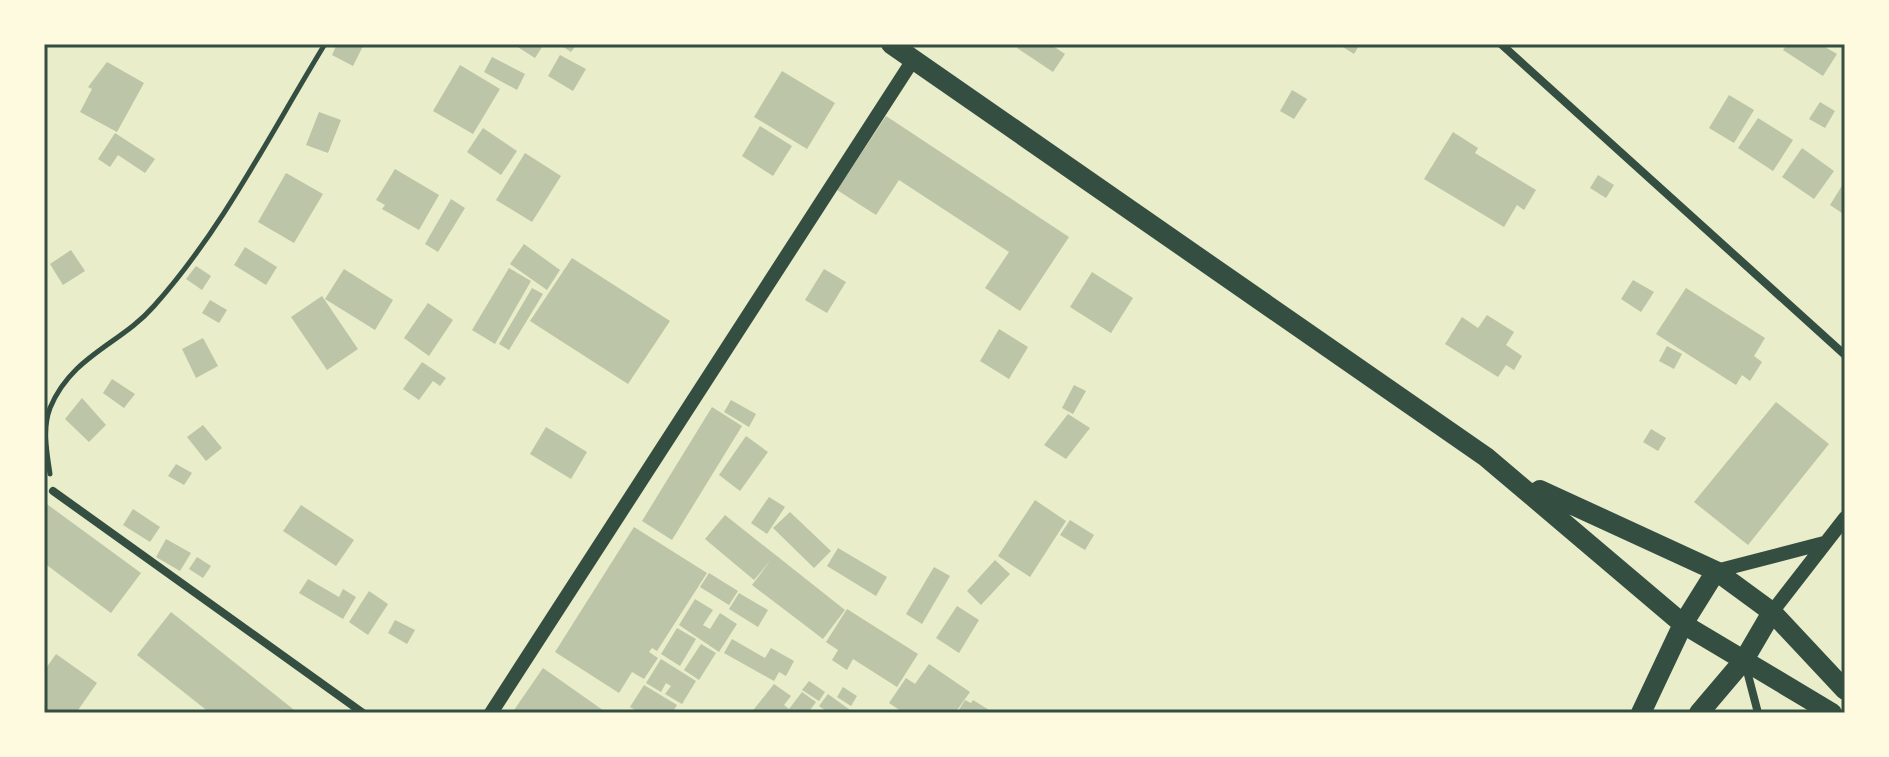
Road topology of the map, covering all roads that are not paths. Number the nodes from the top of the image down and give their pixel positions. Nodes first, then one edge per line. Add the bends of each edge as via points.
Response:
1 (891, 44) edge
2 (1501, 44) edge
3 (917, 52) edge
4 (1845, 355) edge
5 (1518, 480) junction
6 (53, 491) road end
7 (1845, 518) edge
8 (1824, 543) junction
9 (1716, 571) junction
10 (1772, 612) junction
11 (1683, 624) junction
12 (1744, 660) junction
13 (1845, 690) edge
14 (363, 713) edge
15 (491, 713) edge
16 (1641, 713) edge
17 (1699, 713) edge
18 (1758, 713) edge
19 (1832, 713) edge

1 - 3 main road
2 - 4 street
3 - 5 main road
3 - 15 street
5 - 9 main road
5 - 11 main road
6 - 14 street
7 - 8 street
8 - 9 street
8 - 10 street
9 - 10 main road
9 - 11 main road
10 - 12 main road
10 - 13 main road
11 - 12 main road
11 - 16 main road
12 - 17 main road
12 - 18 street
12 - 19 main road

